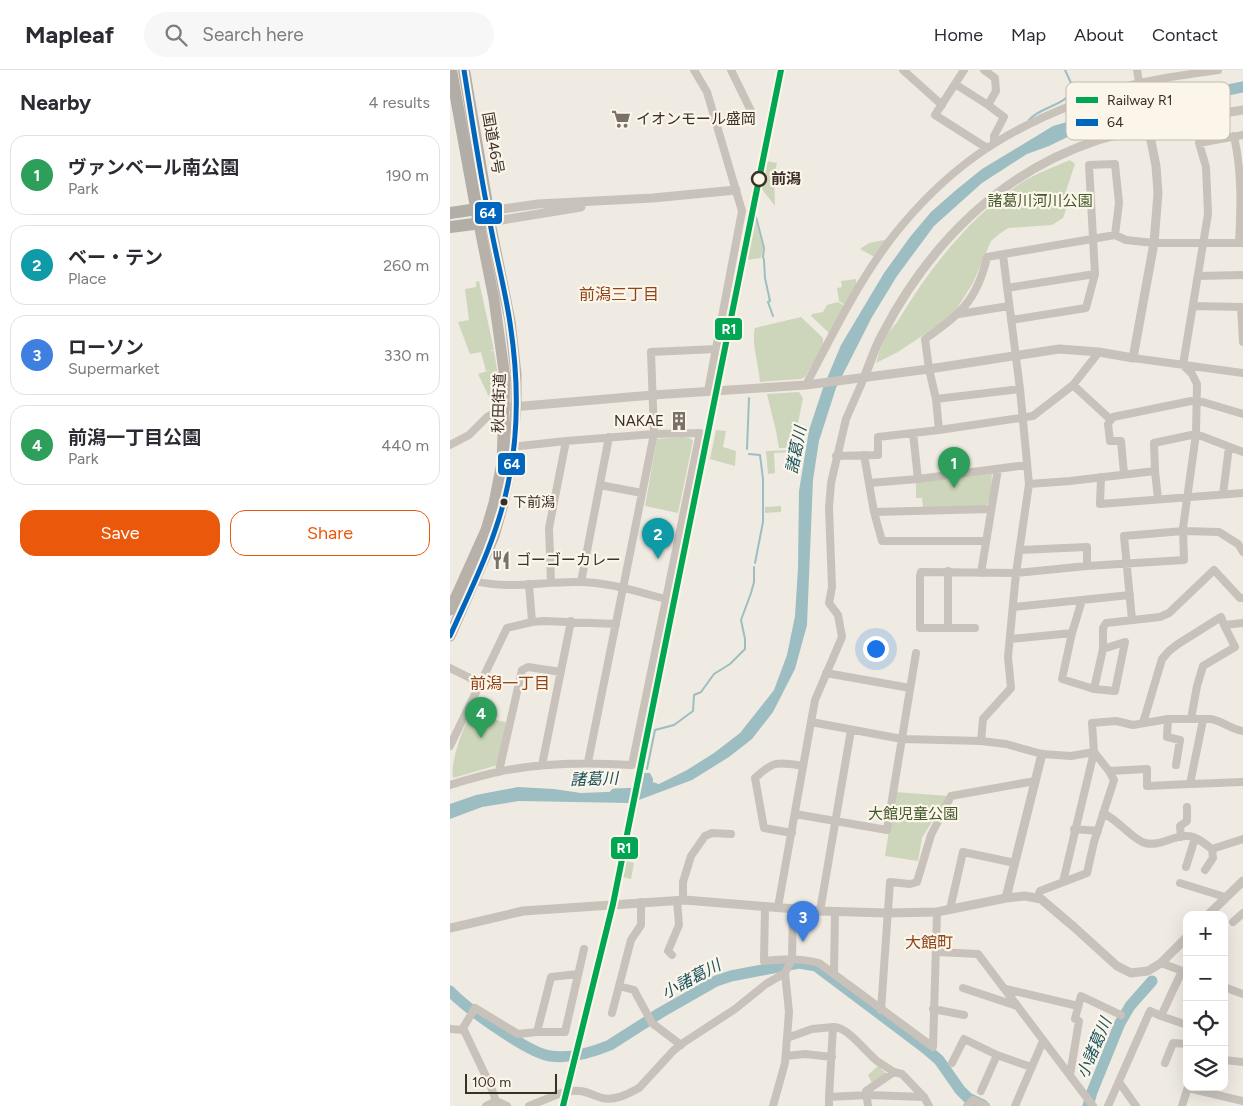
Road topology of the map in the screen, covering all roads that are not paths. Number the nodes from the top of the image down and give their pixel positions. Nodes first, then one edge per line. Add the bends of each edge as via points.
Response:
1 (451, 70) edge
2 (464, 70) edge
3 (694, 70) edge
4 (731, 70) edge
5 (903, 70) edge
6 (964, 70) edge
7 (984, 70) edge
8 (1218, 70) edge
9 (1160, 82) edge
10 (955, 84) junction
11 (942, 104) junction
12 (988, 105) junction
13 (1066, 108) edge
14 (1243, 110) edge
15 (1230, 112) edge
16 (753, 115) dead end
17 (1243, 135) edge
18 (1234, 136) junction
19 (1230, 137) edge
20 (1099, 140) edge
21 (1151, 140) edge
22 (1214, 140) edge
23 (994, 142) junction
24 (987, 148) junction
25 (1241, 155) edge
26 (1242, 180) edge
27 (736, 190) junction
28 (1242, 210) edge
29 (450, 212) edge
30 (483, 216) junction
31 (450, 227) edge
32 (1115, 235) junction
33 (1092, 239) junction
34 (1154, 243) junction
35 (1241, 243) edge
36 (1203, 244) junction
37 (1003, 255) junction
38 (1095, 274) junction
39 (1243, 275) edge
40 (1198, 276) junction
41 (1007, 288) junction
42 (1009, 306) junction
43 (1193, 306) junction
44 (1242, 307) edge
45 (959, 314) junction
46 (1011, 320) junction
47 (1243, 342) edge
48 (716, 350) junction
49 (1099, 352) junction
50 (1016, 355) junction
51 (1133, 358) junction
52 (1183, 365) junction
53 (928, 369) junction
54 (1243, 373) edge
55 (860, 379) junction
56 (811, 385) junction
57 (1073, 385) junction
58 (1020, 389) junction
59 (708, 391) junction
60 (653, 395) junction
61 (936, 399) junction
62 (1196, 400) junction
63 (511, 407) junction
64 (1243, 414) edge
65 (1023, 419) junction
66 (1111, 420) junction
67 (939, 430) junction
68 (913, 433) junction
69 (654, 434) junction
70 (1196, 434) junction
71 (609, 437) junction
72 (566, 441) junction
73 (450, 445) edge
74 (520, 446) dead end
75 (1229, 447) junction
76 (1243, 452) edge
77 (864, 455) junction
78 (836, 456) junction
79 (1027, 465) junction
80 (998, 469) junction
81 (1155, 471) junction
82 (1124, 474) junction
83 (1101, 477) junction
84 (918, 479) junction
85 (869, 483) junction
86 (1029, 484) junction
87 (600, 485) junction
88 (642, 493) junction
89 (1243, 493) edge
90 (1223, 494) junction
91 (1189, 496) junction
92 (1158, 499) junction
93 (991, 509) junction
94 (874, 512) junction
95 (1183, 531) junction
96 (986, 541) junction
97 (1240, 541) edge
98 (1020, 550) junction
99 (1243, 552) edge
100 (1127, 563) junction
101 (1086, 566) junction
102 (948, 572) junction
103 (981, 573) junction
104 (1016, 573) junction
105 (475, 581) junction
106 (551, 582) junction
107 (582, 582) junction
108 (528, 584) junction
109 (623, 589) junction
110 (1130, 596) junction
111 (666, 598) junction
112 (1243, 598) edge
113 (1082, 600) junction
114 (1013, 607) junction
115 (450, 610) edge
116 (1132, 620) junction
117 (571, 621) junction
118 (532, 622) junction
119 (1243, 623) edge
120 (616, 624) junction
121 (1224, 625) junction
122 (948, 628) junction
123 (975, 628) dead end
124 (1072, 633) junction
125 (450, 636) edge
126 (1010, 639) junction
127 (1104, 649) junction
128 (916, 653) dead end
129 (450, 668) edge
130 (561, 672) junction
131 (826, 673) junction
132 (480, 683) junction
133 (910, 688) junction
134 (1094, 689) junction
135 (1168, 719) junction
136 (1191, 719) junction
137 (1204, 720) junction
138 (811, 722) junction
139 (1144, 723) junction
140 (851, 730) junction
141 (1243, 731) edge
142 (902, 739) junction
143 (981, 741) junction
144 (450, 746) edge
145 (1094, 752) junction
146 (1042, 754) junction
147 (588, 762) junction
148 (542, 765) junction
149 (1176, 765) dead end
150 (803, 766) junction
151 (1109, 771) junction
152 (499, 772) junction
153 (1035, 781) junction
154 (1243, 782) edge
155 (450, 784) edge
156 (1190, 784) junction
157 (1187, 807) dead end
158 (1103, 813) junction
159 (795, 814) junction
160 (836, 821) junction
161 (1074, 829) junction
162 (1098, 832) junction
163 (792, 833) junction
164 (731, 834) dead end
165 (1181, 837) junction
166 (1195, 838) junction
167 (1243, 838) edge
168 (1212, 849) junction
169 (1015, 863) junction
170 (1186, 866) dead end
171 (1205, 870) dead end
172 (1243, 881) edge
173 (1063, 882) junction
174 (1180, 882) dead end
175 (1225, 897) junction
176 (1006, 898) junction
177 (1037, 898) junction
178 (680, 900) junction
179 (641, 902) junction
180 (766, 906) junction
181 (778, 907) junction
182 (794, 909) junction
183 (950, 909) junction
184 (820, 911) junction
185 (1212, 911) edge
186 (835, 912) junction
187 (937, 912) junction
188 (887, 913) junction
189 (1243, 913) edge
190 (1233, 922) dead end
191 (450, 928) edge
192 (1183, 941) edge
193 (584, 949) dead end
194 (937, 952) junction
195 (672, 955) dead end
196 (792, 959) junction
197 (1161, 963) junction
198 (1183, 972) edge
199 (785, 973) junction
200 (834, 973) junction
201 (578, 974) junction
202 (1183, 974) edge
203 (619, 986) junction
204 (963, 988) dead end
205 (1228, 988) edge
206 (1006, 989) junction
207 (1243, 994) edge
208 (1017, 1006) junction
209 (1078, 1006) junction
210 (881, 1010) junction
211 (934, 1010) junction
212 (612, 1013) dead end
213 (1121, 1015) dead end
214 (964, 1016) dead end
215 (1161, 1016) junction
216 (1183, 1024) edge
217 (833, 1027) junction
218 (450, 1029) edge
219 (464, 1030) junction
220 (538, 1032) junction
221 (787, 1038) junction
222 (1043, 1041) junction
223 (681, 1044) junction
224 (1183, 1044) edge
225 (997, 1054) junction
226 (786, 1056) junction
227 (832, 1057) junction
228 (1228, 1060) edge
229 (1243, 1062) edge
230 (952, 1063) dead end
231 (1165, 1063) dead end
232 (1031, 1067) junction
233 (894, 1072) junction
234 (1070, 1074) junction
235 (1119, 1082) junction
236 (571, 1090) dead end
237 (980, 1091) dead end
238 (1187, 1091) edge
239 (1201, 1091) edge
240 (561, 1093) dead end
241 (867, 1096) junction
242 (829, 1097) junction
243 (924, 1097) junction
244 (496, 1101) junction
245 (1243, 1101) edge
246 (486, 1106) edge
247 (507, 1106) edge
248 (529, 1106) edge
249 (773, 1106) edge
250 (828, 1106) edge
251 (868, 1106) edge
252 (929, 1106) edge
253 (967, 1106) edge
254 (986, 1106) edge
255 (1015, 1106) edge
256 (1093, 1106) edge
257 (1108, 1106) edge
258 (1136, 1106) edge
259 (1182, 1106) edge

1 - 30 highway, 国道46号
2 - 30 highway, 国道46号
3 - 27 street via 708,94
4 - 16 street
5 - 11 street
6 - 10 street
7 - 12 street via 995,78 996,91
8 - 9 street
10 - 11 street
10 - 12 street
11 - 24 street via 935,115
12 - 23 street via 1004,117
13 - 23 street
14 - 15 street
17 - 18 street
18 - 19 street
18 - 25 street
20 - 55 street via 1066,152 1024,174 980,206 934,253 882,333
21 - 34 street via 1158,193
22 - 36 street via 1199,143 1206,167 1208,214
23 - 24 street
24 - 56 street via 929,194 894,235 853,298
25 - 26 street
26 - 28 street
27 - 30 street
27 - 48 street via 742,211
28 - 35 street
29 - 30 highway
30 - 31 highway
30 - 63 main road, 秋田街道 via 510,321 516,374
32 - 33 street
32 - 33 street via 1119,203 1114,164 1089,166
32 - 34 street via 1126,240
33 - 37 street
33 - 38 street
34 - 36 street
34 - 51 street
35 - 36 street
36 - 40 street
37 - 41 street
37 - 45 street via 988,257 969,303
38 - 41 street
38 - 46 street via 1086,308
39 - 40 street
40 - 43 street
41 - 42 street
42 - 45 street
42 - 46 street
43 - 44 street
43 - 52 street
44 - 47 street
45 - 53 street via 925,338
46 - 50 street
48 - 59 street
48 - 60 street via 651,352
49 - 50 street via 1059,349
49 - 51 street
49 - 57 street
50 - 53 street
50 - 58 street
51 - 52 street
52 - 54 street
52 - 62 street via 1197,384
53 - 55 street
53 - 61 street
55 - 56 street
55 - 78 street
56 - 59 street
57 - 65 street via 1033,416
57 - 66 street
58 - 61 street
58 - 65 street
59 - 60 street
60 - 63 street
60 - 69 street
61 - 67 street
62 - 64 street
62 - 66 street
62 - 70 street
63 - 73 street via 487,417 469,435
63 - 105 main road, 秋田街道 via 508,484 494,536
63 - 115 main road, 秋田街道 via 486,530
65 - 67 street
65 - 79 street
66 - 82 street via 1108,424 1110,441 1121,441
67 - 68 street
68 - 77 street via 878,437 878,455
68 - 84 street
69 - 71 street
69 - 88 street
69 - 111 street via 700,432
70 - 75 street
70 - 81 street via 1154,443
70 - 91 street
71 - 72 street
71 - 87 street
72 - 74 street
72 - 106 street via 549,528
75 - 76 street
75 - 90 street
77 - 78 street
77 - 85 street
78 - 131 street via 829,508 832,587 828,603 838,615 842,637
79 - 80 street
79 - 86 street
80 - 84 street
80 - 93 street
81 - 82 street
81 - 92 street
82 - 83 street
83 - 86 street
83 - 92 street via 1100,504
84 - 85 street
85 - 94 street
86 - 98 street
87 - 88 street
87 - 107 street
88 - 109 street
89 - 90 street
90 - 91 street
91 - 92 street
91 - 95 street
93 - 94 street
93 - 96 street
94 - 96 street via 882,541
95 - 97 street via 1219,532
95 - 100 street via 1184,560
95 - 100 street via 1124,536
96 - 103 street
97 - 99 street
98 - 101 street via 1087,547
98 - 104 street
100 - 101 street
100 - 110 street
101 - 104 street
102 - 103 street
102 - 122 street
102 - 122 street via 922,572 920,576 920,628
103 - 104 street
104 - 114 street
105 - 108 street via 499,586
105 - 125 main road, 秋田街道
106 - 107 street
106 - 108 street
107 - 109 street
108 - 118 street
109 - 111 street
109 - 120 street
110 - 113 street
110 - 116 street
111 - 147 street via 632,765
112 - 116 street via 1214,570 1169,613
113 - 114 street
113 - 124 street
114 - 126 street
116 - 127 street via 1106,623 1103,628
117 - 118 street
117 - 120 street
117 - 130 street
118 - 132 street via 507,628
119 - 121 street
120 - 147 street
121 - 136 street via 1234,647 1203,666
121 - 139 street via 1221,618 1162,659
122 - 123 street
124 - 126 street
124 - 134 street via 1062,679
126 - 143 street via 1011,688 983,718
127 - 134 street
127 - 134 street via 1125,642 1116,691
128 - 133 street
129 - 132 street
130 - 148 street
130 - 152 street via 528,667 522,670
131 - 133 street
131 - 138 street via 815,700
132 - 144 street
133 - 142 street
135 - 136 street
135 - 139 street
135 - 149 street via 1167,737 1180,740
136 - 137 street
137 - 141 street via 1215,719
137 - 156 street
138 - 140 street
138 - 150 street
139 - 145 street via 1092,723
140 - 142 street
140 - 160 street
142 - 143 street
142 - 160 street via 887,830
143 - 146 street
145 - 146 street via 1071,756
145 - 151 street
145 - 161 street
146 - 153 street
147 - 148 street
148 - 152 street
150 - 159 street
150 - 163 street via 778,762 755,778 764,828
151 - 156 street via 1147,769 1147,786
151 - 158 street via 1114,780
152 - 155 street
153 - 169 street
153 - 188 street via 951,796 930,835 917,882 890,882
154 - 156 street
157 - 165 street via 1187,821 1180,826
158 - 162 street
158 - 165 street via 1142,843 1153,844
159 - 160 street
159 - 163 street
160 - 184 street
161 - 162 street
161 - 173 street
162 - 173 street via 1087,873
163 - 181 street
164 - 178 street via 705,836 691,856
165 - 166 street
166 - 168 street
166 - 170 street
167 - 168 street
168 - 171 street via 1213,858
169 - 176 street
169 - 183 street via 963,852
172 - 175 street
173 - 177 street via 1040,891
174 - 175 street
175 - 185 street
176 - 177 street
176 - 183 street
177 - 197 street via 1117,966 1131,973 1148,971
178 - 179 street
178 - 180 street
178 - 195 street via 678,925 668,951
179 - 191 street via 523,911
179 - 203 street via 641,925 631,940
180 - 181 street
180 - 196 street via 764,961
181 - 182 street
182 - 184 street
182 - 196 street
183 - 187 street
184 - 186 street
186 - 188 street
186 - 200 street
187 - 188 street
187 - 194 street
188 - 210 street
189 - 190 street
192 - 197 street
193 - 201 street
194 - 206 street via 978,954
194 - 211 street
196 - 199 street
196 - 200 street via 819,963
197 - 198 street
199 - 221 street via 789,1012
199 - 223 street
200 - 210 street
201 - 220 street via 551,977
201 - 220 street via 565,1032
202 - 215 street
203 - 212 street
203 - 223 street via 634,990 652,1023
204 - 208 street
205 - 207 street
206 - 208 street
206 - 209 street
208 - 222 street
209 - 213 street via 1081,996
209 - 234 street via 1075,1019 1079,1021
210 - 211 street via 933,1047
211 - 214 street
215 - 216 street
215 - 235 street via 1150,1011
217 - 221 street via 812,1029
217 - 227 street
217 - 233 street via 846,1032
218 - 219 street
219 - 220 street via 475,1008 518,1034
219 - 244 street
221 - 226 street
222 - 232 street
222 - 234 street
223 - 236 street via 639,1088 626,1096 602,1098 583,1090
224 - 231 street via 1173,1043
225 - 230 street via 964,1039
225 - 232 street
225 - 237 street
226 - 227 street
226 - 249 street
227 - 242 street
228 - 229 street
232 - 255 street
233 - 241 street via 866,1091
233 - 243 street via 902,1074
234 - 256 street
235 - 257 street
235 - 258 street
238 - 259 street
239 - 245 street
240 - 248 street
241 - 242 street
241 - 243 street
241 - 251 street
242 - 250 street
243 - 252 street
244 - 246 street
244 - 247 street
253 - 254 street via 973,1100

